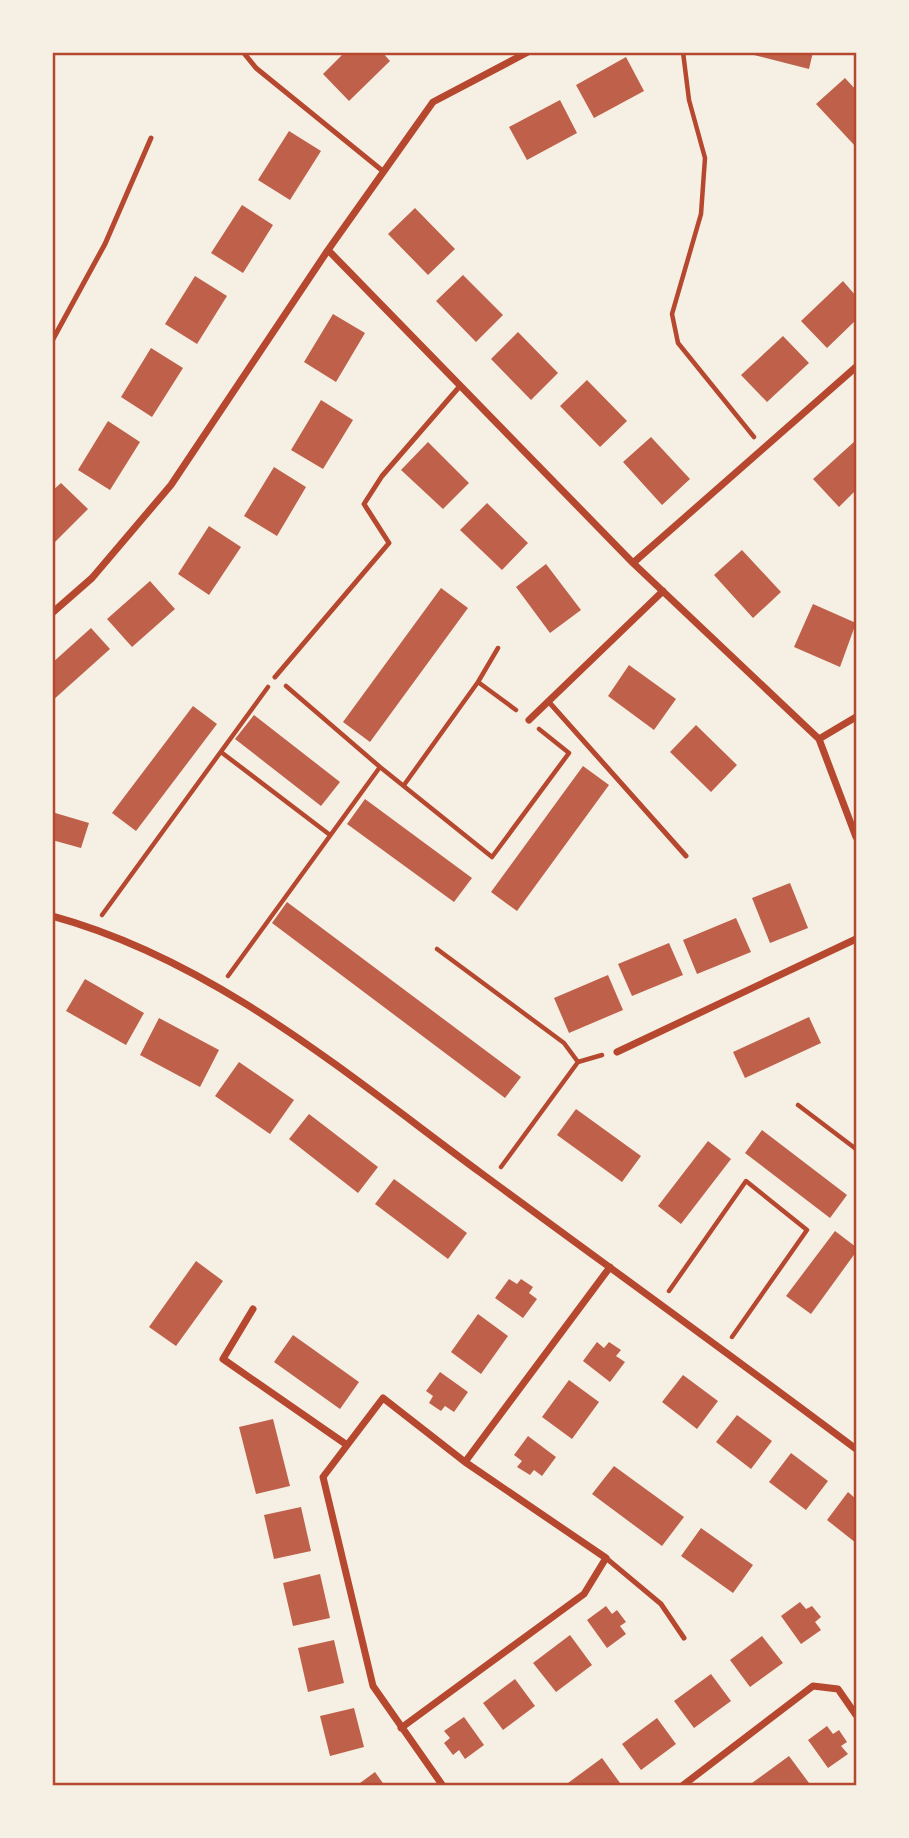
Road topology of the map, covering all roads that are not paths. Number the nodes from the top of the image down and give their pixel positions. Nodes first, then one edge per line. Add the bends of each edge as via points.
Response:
1 (243, 52) edge
2 (528, 52) edge
3 (151, 138) dead end
4 (384, 172) junction
5 (328, 250) junction
6 (52, 341) edge
7 (856, 367) edge
8 (460, 386) junction
9 (634, 563) junction
10 (663, 591) junction
11 (52, 613) edge
12 (275, 677) road end
13 (548, 701) junction
14 (856, 717) edge
15 (529, 720) road end
16 (819, 739) junction
17 (856, 837) edge
18 (686, 856) dead end
19 (52, 916) edge
20 (856, 939) edge
21 (617, 1052) road end
22 (610, 1267) junction
23 (253, 1310) dead end
24 (347, 1445) junction
25 (856, 1449) edge
26 (465, 1462) junction
27 (606, 1558) junction
28 (684, 1638) dead end
29 (856, 1715) edge
30 (401, 1728) junction
31 (443, 1786) edge
32 (682, 1786) edge

1 - 4 lane via 256,68
2 - 4 street via 433,103
3 - 6 lane via 106,244
4 - 5 street
5 - 8 street
5 - 11 street via 171,485 92,578
7 - 9 street
8 - 9 street
8 - 12 lane via 382,476 364,504 389,543
9 - 10 street
10 - 13 street
10 - 16 street
13 - 15 street
13 - 18 lane
14 - 16 street
16 - 17 street
19 - 22 street via 94,927 220,988 321,1055
20 - 21 street
22 - 25 street
22 - 26 street
23 - 24 street via 223,1359
24 - 26 street via 383,1398
24 - 30 street via 323,1477 373,1686
26 - 27 street
27 - 28 lane via 661,1604
27 - 30 street via 584,1594
29 - 32 street via 838,1689 813,1686
30 - 31 street

